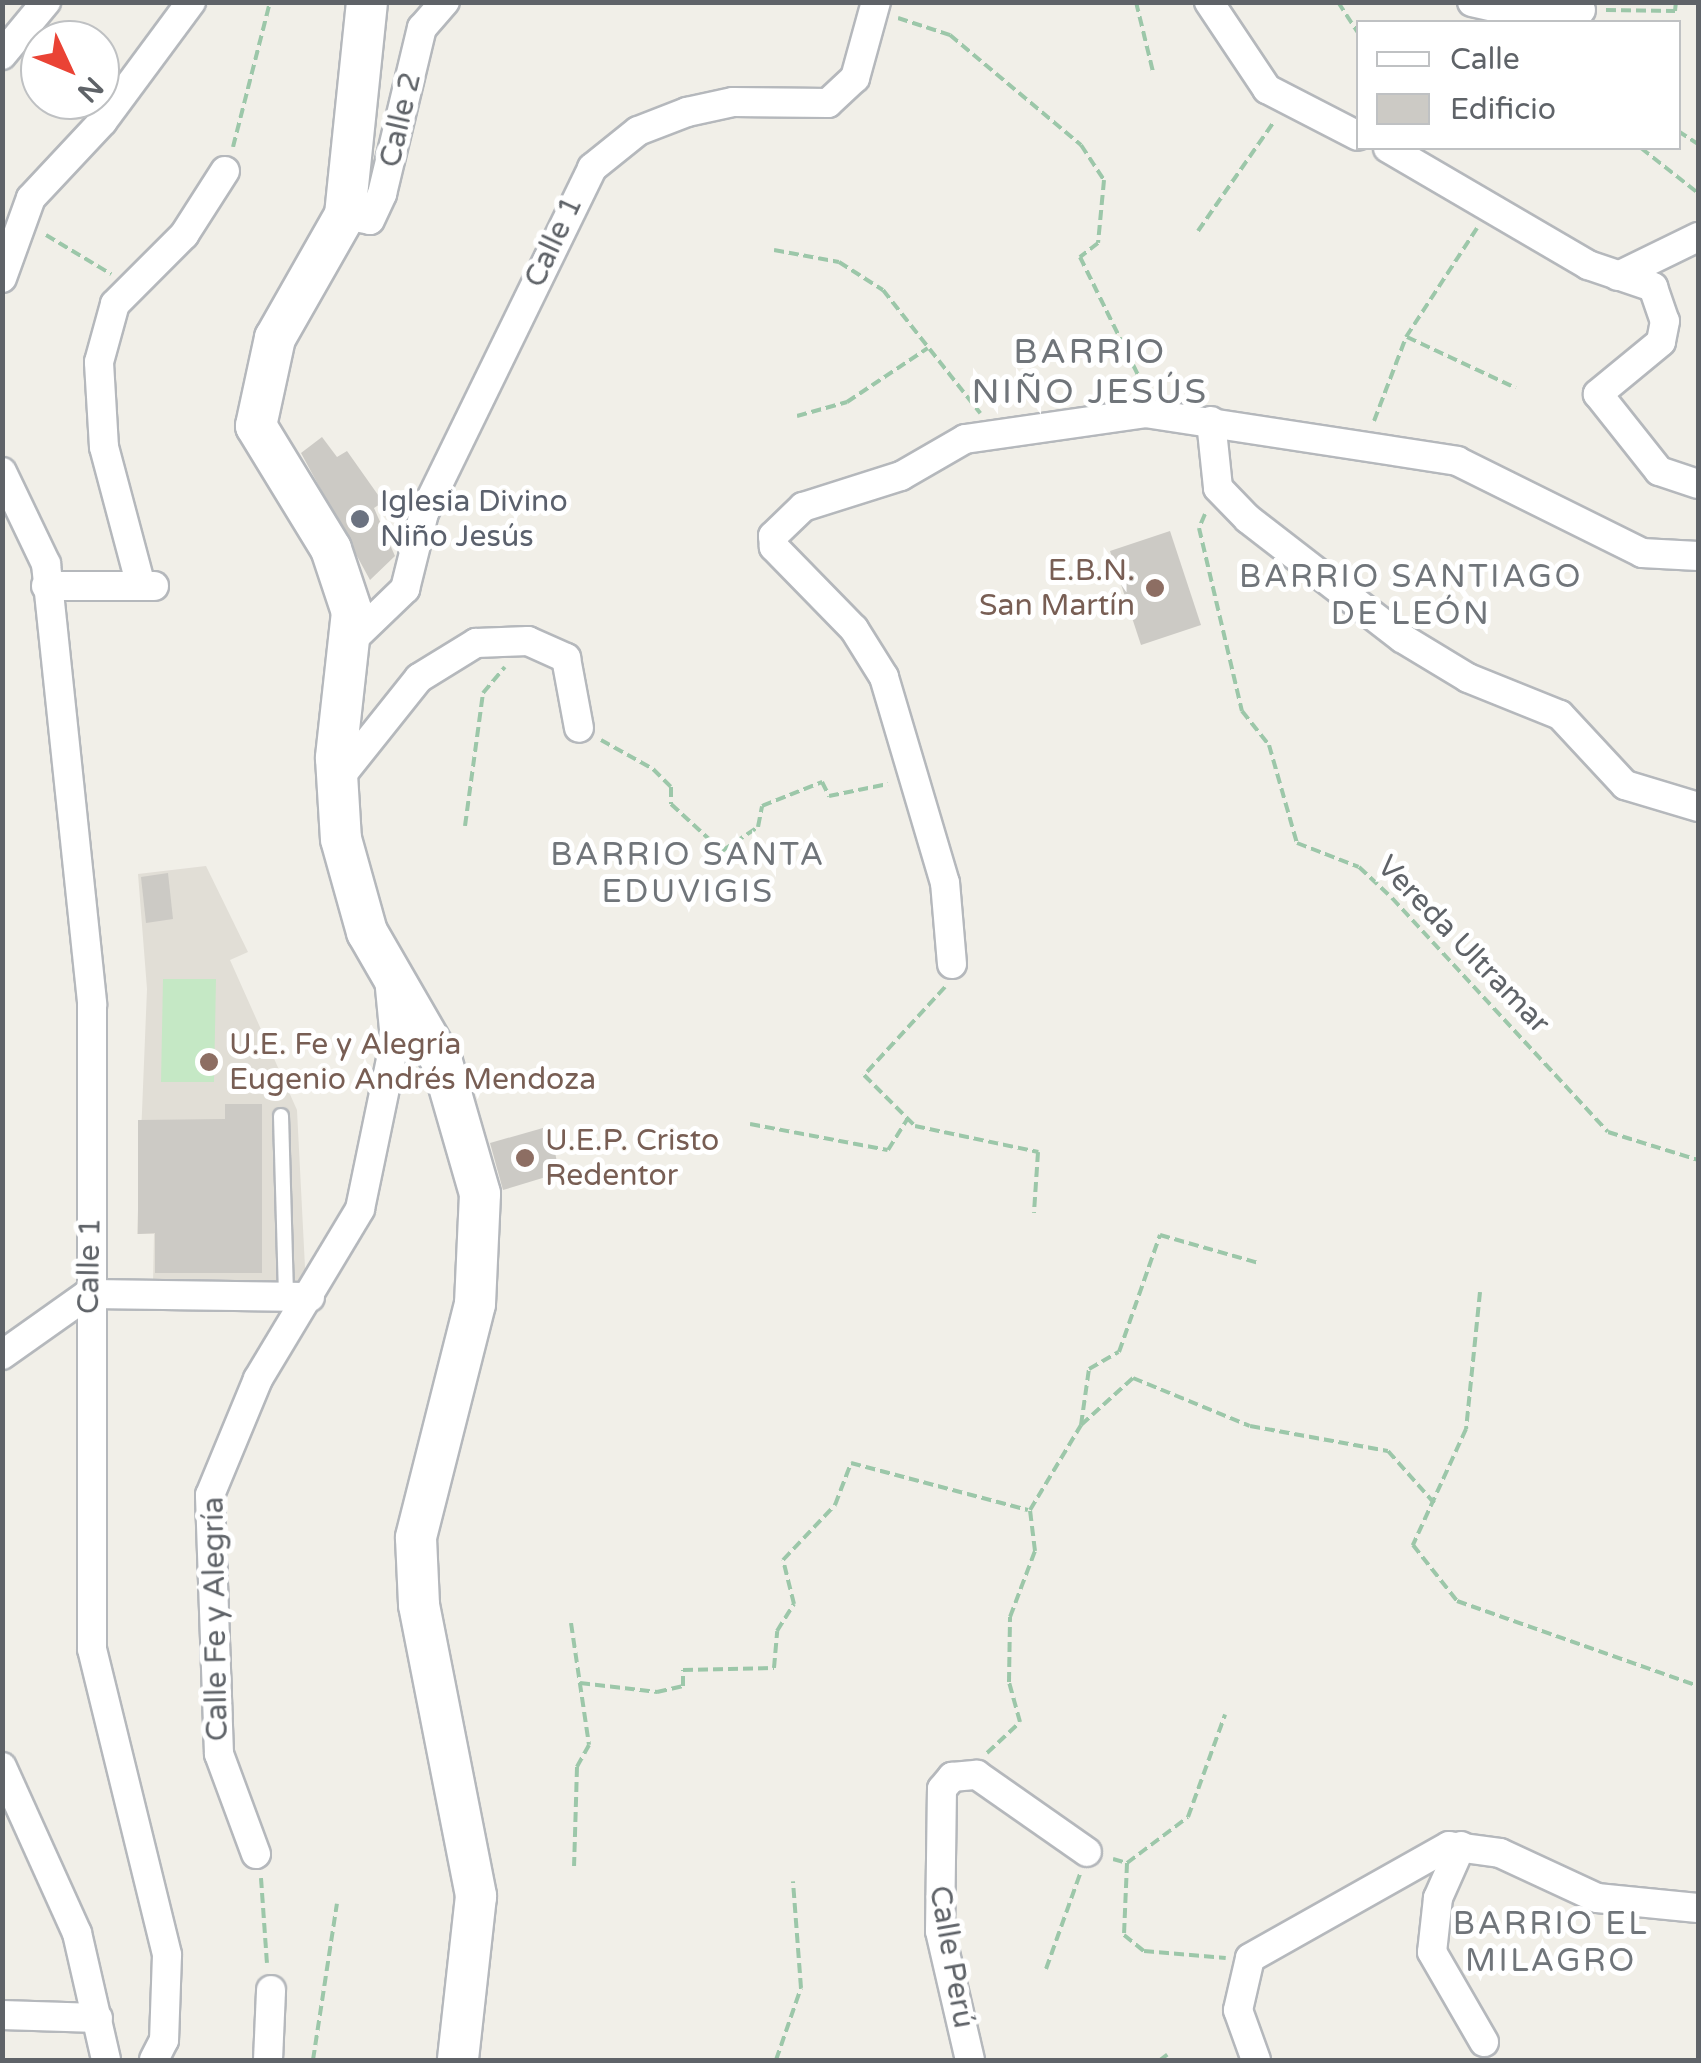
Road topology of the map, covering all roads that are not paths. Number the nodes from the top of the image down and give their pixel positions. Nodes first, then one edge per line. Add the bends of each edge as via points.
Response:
1 (46, 2) edge
2 (191, 2) edge
3 (367, 2) edge
4 (445, 2) edge
5 (1209, 2) edge
6 (1472, 2) edge
7 (874, 8) edge
8 (1581, 10) road end
9 (2, 56) edge
10 (1356, 135) edge
11 (1391, 150) edge
12 (225, 171) road end
13 (345, 216) junction
14 (1698, 237) edge
15 (1618, 276) junction
16 (2, 278) edge
17 (1211, 420) junction
18 (2, 472) edge
19 (1698, 484) edge
20 (1698, 556) edge
21 (46, 586) junction
22 (352, 640) junction
23 (579, 728) road end
24 (336, 782) junction
25 (1698, 807) edge
26 (952, 964) road end
27 (388, 972) junction
28 (282, 1116) dead end
29 (88, 1294) junction
30 (298, 1297) junction
31 (2, 1355) edge
32 (2, 1766) edge
33 (1460, 1846) junction
34 (1087, 1852) road end
35 (256, 1854) road end
36 (1698, 1908) edge
37 (271, 1990) road end
38 (2, 2015) edge
39 (98, 2018) junction
40 (1484, 2042) dead end
41 (106, 2060) edge
42 (154, 2060) edge
43 (268, 2060) edge
44 (458, 2060) edge
45 (970, 2060) edge
46 (1256, 2060) edge

1 - 9 street
2 - 16 street via 18,224
3 - 13 main road
4 - 13 street, Calle 2 via 422,28 370,220
5 - 10 street via 1251,70 1287,102
6 - 8 street via 1520,13
7 - 22 street, Calle 1 via 854,78 828,103 768,100 687,112 638,131 592,168 424,512 404,588
11 - 15 street
12 - 21 street via 106,330 97,410 148,586
13 - 22 main road via 275,338 256,400 263,443 331,549
14 - 15 street
15 - 19 street via 1653,287 1665,321 1651,354 1598,394 1659,472
17 - 20 street via 1482,471 1663,562
17 - 25 street via 1218,488 1402,638 1468,678 1560,715 1625,785
17 - 26 street via 1156,413 994,432 900,476 820,498 773,536 783,560 871,650 951,912
18 - 21 street, Calle 1 via 31,525
21 - 29 street, Calle 1 via 92,1004
22 - 24 main road
23 - 24 street via 566,658 528,641 476,643 438,662
24 - 27 main road via 353,890
27 - 30 street, Calle Fe y Alegría via 395,1040 374,1155 347,1242
27 - 44 main road via 442,1062 480,1194 475,1304 416,1555 427,1656 472,1845 473,1957
28 - 30 lane
29 - 30 street
29 - 31 street
29 - 42 street, Calle 1 via 92,1648 168,1955 164,2040
30 - 35 street, Calle Fe y Alegría via 210,1495 219,1754
32 - 39 street via 78,1934
33 - 36 street via 1500,1853 1597,1898
33 - 40 street via 1438,1898 1432,1952
33 - 46 street via 1250,1958 1237,1988
34 - 45 street, Calle Perú via 966,1772 942,1789 936,1861 949,1987
37 - 43 street
38 - 39 street
39 - 41 street

